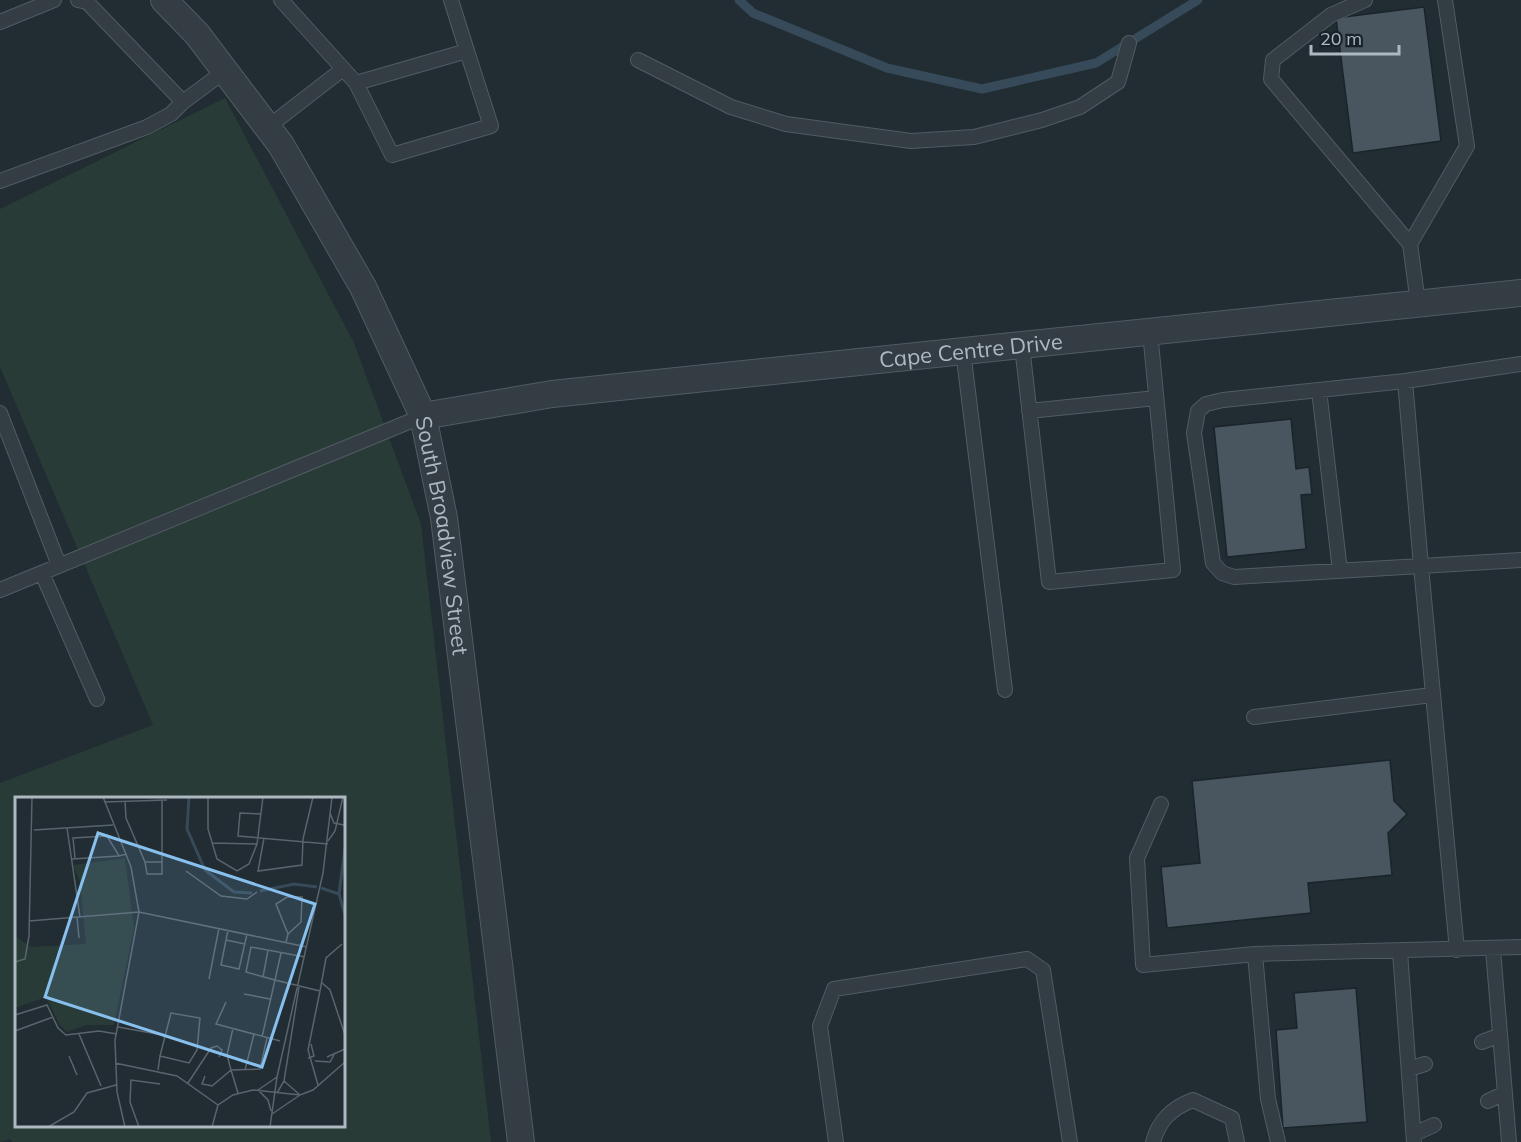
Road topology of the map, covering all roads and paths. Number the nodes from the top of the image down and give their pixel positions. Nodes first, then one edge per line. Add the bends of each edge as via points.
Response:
1 (54, 0) edge
2 (78, 0) edge
3 (164, 0) edge
4 (281, 0) edge
5 (451, 0) edge
6 (1365, 0) edge
7 (1445, 0) edge
8 (0, 22) edge
9 (1129, 43) dead end
10 (467, 51) junction
11 (638, 60) dead end
12 (343, 69) junction
13 (225, 71) junction
14 (356, 83) junction
15 (183, 102) junction
16 (268, 126) junction
17 (0, 181) edge
18 (1410, 244) junction
19 (1521, 292) edge
20 (1418, 303) junction
21 (1150, 332) junction
22 (1022, 346) junction
23 (963, 351) junction
24 (1521, 364) edge
25 (1406, 381) junction
26 (1319, 390) junction
27 (1156, 398) junction
28 (1029, 411) junction
29 (0, 413) edge
30 (423, 416) junction
31 (1521, 560) edge
32 (59, 565) junction
33 (1421, 566) junction
34 (1340, 571) junction
35 (42, 573) junction
36 (0, 590) edge
37 (1005, 690) dead end
38 (1432, 695) junction
39 (97, 699) dead end
40 (1254, 717) dead end
41 (1161, 804) dead end
42 (1521, 947) edge
43 (1457, 950) junction
44 (1493, 950) junction
45 (1400, 952) junction
46 (1255, 954) junction
47 (1500, 1035) junction
48 (1482, 1042) dead end
49 (1425, 1064) dead end
50 (1409, 1069) junction
51 (1505, 1093) junction
52 (1488, 1101) dead end
53 (1434, 1125) dead end
54 (1414, 1138) edge
55 (521, 1142) edge
56 (836, 1142) edge
57 (1070, 1142) edge
58 (1153, 1142) edge
59 (1237, 1142) edge
60 (1278, 1142) edge
61 (1509, 1142) edge

1 - 8 lane
2 - 15 lane via 87,2
3 - 13 street, South Broadview Street
4 - 12 lane
5 - 10 lane
6 - 18 lane via 1331,15 1273,60 1271,79
7 - 18 lane via 1467,146
9 - 11 lane via 1118,82 1080,107 974,137 911,141 786,124 731,107
10 - 14 lane
10 - 14 lane via 491,126 392,155
12 - 14 lane
12 - 16 lane
13 - 15 lane
13 - 16 street, South Broadview Street
15 - 17 lane via 171,114 147,127
16 - 30 street, South Broadview Street via 363,287
18 - 20 lane
19 - 20 street, Cape Centre Drive
20 - 21 street, Cape Centre Drive
21 - 22 street, Cape Centre Drive
21 - 27 lane
22 - 23 street, Cape Centre Drive
22 - 28 lane
23 - 30 street, Cape Centre Drive via 552,394
23 - 37 lane
24 - 25 lane
25 - 26 lane
25 - 33 lane
26 - 34 lane
26 - 34 lane via 1206,405 1198,411 1194,434 1213,564 1222,573 1234,577
27 - 28 lane
27 - 28 lane via 1173,570 1049,582
29 - 32 lane
30 - 32 lane
30 - 55 street, South Broadview Street via 444,518
31 - 33 lane
32 - 35 lane
33 - 34 lane
33 - 38 lane
35 - 36 lane
35 - 39 lane
38 - 40 lane
38 - 43 lane
41 - 46 lane via 1137,858 1143,965
42 - 44 lane
43 - 44 lane
43 - 45 lane
44 - 47 lane
45 - 46 lane
45 - 50 lane
46 - 60 lane via 1268,1099
47 - 48 lane
47 - 51 lane
49 - 50 lane
50 - 54 lane
51 - 52 lane
51 - 61 lane
53 - 54 lane
56 - 57 lane via 820,1026 834,989 1027,959 1043,970
58 - 59 lane via 1157,1127 1169,1113 1193,1100 1232,1118

